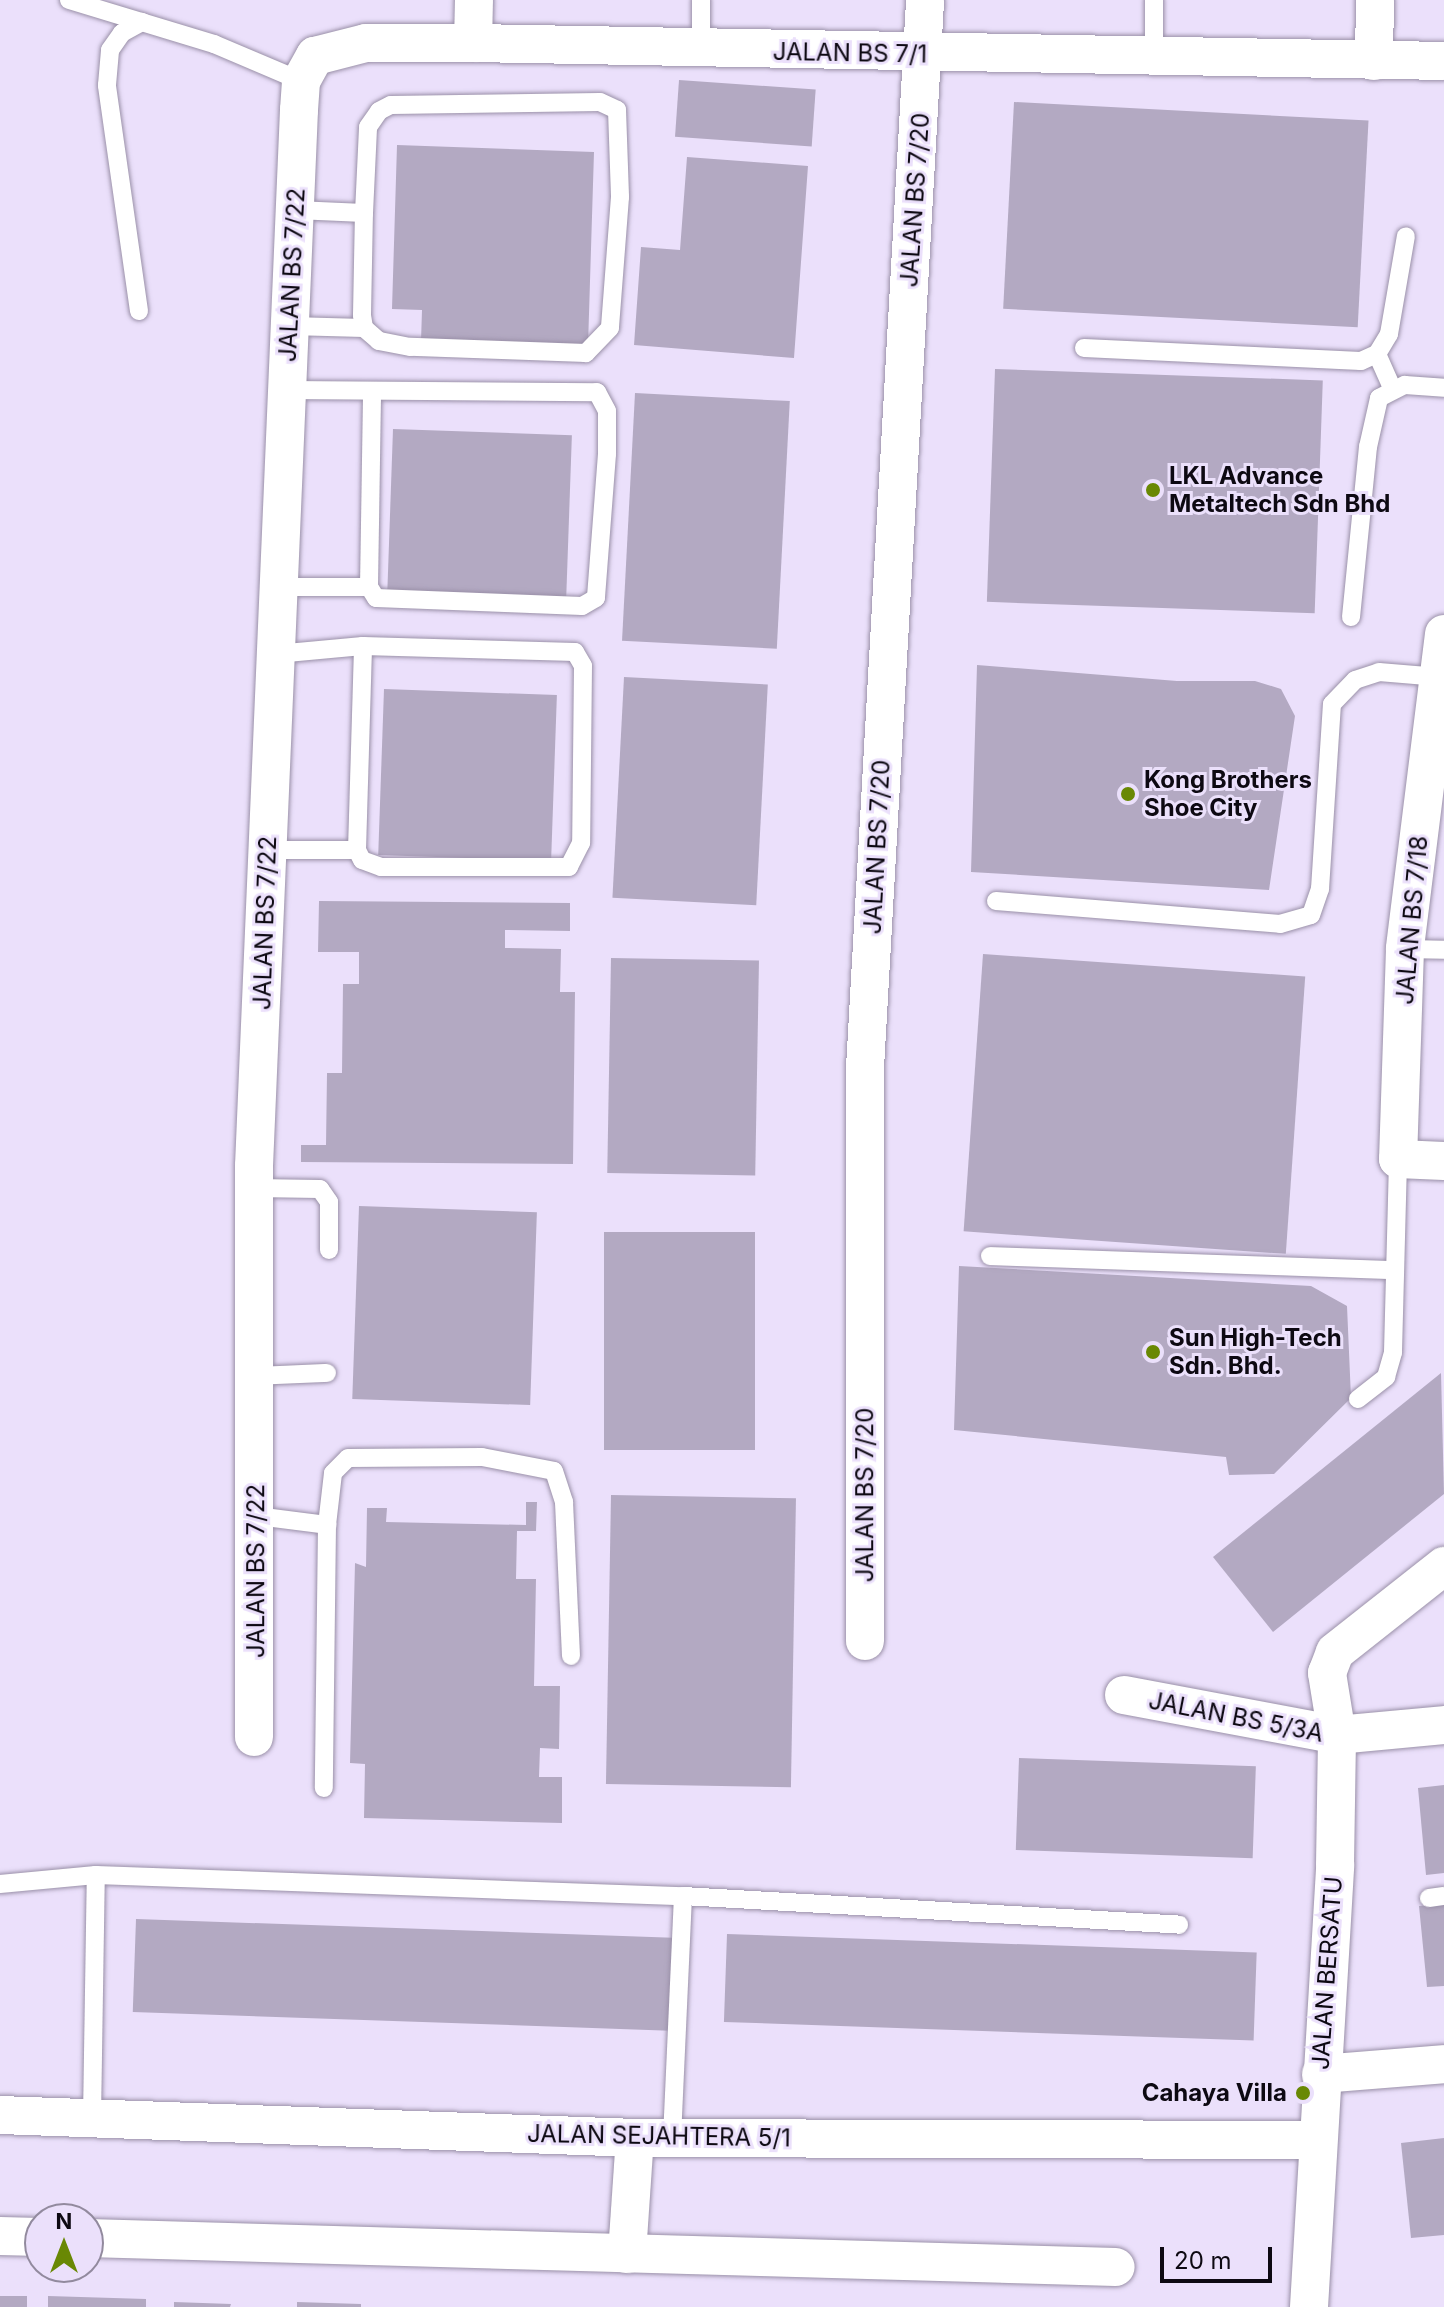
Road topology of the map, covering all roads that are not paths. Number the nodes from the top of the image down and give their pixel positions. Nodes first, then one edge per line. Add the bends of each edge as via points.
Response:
1 (69, 0) edge
2 (474, 0) edge
3 (701, 0) edge
4 (925, 0) edge
5 (1154, 0) edge
6 (1375, 0) edge
7 (142, 22) junction
8 (473, 43) junction
9 (701, 49) junction
10 (1154, 54) junction
11 (925, 55) junction
12 (1374, 61) junction
13 (1444, 61) edge
14 (300, 95) junction
15 (296, 210) junction
16 (364, 213) junction
17 (1406, 236) dead end
18 (139, 311) dead end
19 (290, 326) junction
20 (364, 328) junction
21 (1084, 348) dead end
22 (1377, 354) junction
23 (1392, 388) junction
24 (1444, 388) edge
25 (286, 390) junction
26 (372, 392) junction
27 (279, 587) junction
28 (369, 587) junction
29 (1351, 617) dead end
30 (1444, 634) edge
31 (363, 646) junction
32 (276, 654) junction
33 (1439, 677) junction
34 (1439, 726) edge
35 (268, 850) junction
36 (357, 850) junction
37 (996, 901) dead end
38 (1405, 949) junction
39 (1444, 950) edge
40 (1398, 1159) junction
41 (1444, 1161) edge
42 (254, 1188) junction
43 (329, 1250) dead end
44 (990, 1256) dead end
45 (1394, 1270) junction
46 (327, 1373) dead end
47 (255, 1376) junction
48 (1358, 1399) dead end
49 (257, 1516) junction
50 (327, 1525) junction
51 (1444, 1566) edge
52 (865, 1641) dead end
53 (571, 1656) dead end
54 (1124, 1695) dead end
55 (1444, 1725) edge
56 (1337, 1735) junction
57 (254, 1737) dead end
58 (324, 1788) dead end
59 (96, 1875) junction
60 (0, 1884) edge
61 (683, 1896) junction
62 (1179, 1925) dead end
63 (1444, 2064) edge
64 (1321, 2074) junction
65 (0, 2115) edge
66 (92, 2118) junction
67 (635, 2138) junction
68 (672, 2138) junction
69 (1317, 2140) junction
70 (0, 2236) edge
71 (24, 2237) edge
72 (104, 2238) edge
73 (627, 2254) junction
74 (1116, 2267) dead end
75 (1309, 2307) edge

1 - 7 lane
2 - 8 street
3 - 9 lane
4 - 11 street, JALAN BS 7/20
5 - 10 lane
6 - 12 street
7 - 14 lane via 214,44
7 - 18 lane via 122,33 110,50 107,85
8 - 9 street, JALAN BS 7/1
8 - 14 street, JALAN BS 7/1 via 338,46 315,56
9 - 11 street, JALAN BS 7/1
10 - 11 street, JALAN BS 7/1
10 - 12 street, JALAN BS 7/1
11 - 52 street, JALAN BS 7/20 via 865,1068
12 - 13 street, JALAN BS 7/1
14 - 15 street, JALAN BS 7/22
15 - 16 lane
15 - 19 street, JALAN BS 7/22
16 - 20 lane
16 - 20 lane via 368,127 391,105 600,102 617,110 620,197 610,328 593,349 543,353 410,347 379,341
17 - 22 lane via 1389,334
19 - 20 lane
19 - 25 street, JALAN BS 7/22
21 - 22 lane via 1341,363
22 - 23 lane
23 - 24 lane
23 - 29 lane via 1379,398 1374,412
25 - 26 lane
25 - 27 street, JALAN BS 7/22
26 - 28 lane
26 - 28 lane via 586,389 605,401 607,454 601,583 590,603 383,600
27 - 28 lane
27 - 32 street, JALAN BS 7/22
30 - 33 street, JALAN BS 7/18
31 - 32 lane
31 - 36 lane
31 - 36 lane via 575,652 583,666 581,843 575,861 561,870 381,867 362,860
32 - 35 street, JALAN BS 7/22
33 - 34 street, JALAN BS 7/18
33 - 37 lane via 1379,672 1355,680 1332,704 1320,889 1311,915 1280,924
34 - 38 street, JALAN BS 7/18
35 - 36 lane
35 - 42 street, JALAN BS 7/22
38 - 39 lane
38 - 40 street, JALAN BS 7/18
40 - 41 street
40 - 45 lane
42 - 43 lane via 320,1189 329,1202
42 - 47 street, JALAN BS 7/22
44 - 45 lane
45 - 48 lane via 1393,1352 1386,1377
46 - 47 lane
47 - 49 street, JALAN BS 7/22
49 - 50 lane
49 - 57 street, JALAN BS 7/22
50 - 53 lane via 333,1473 348,1458 482,1457 554,1471 564,1502
50 - 58 lane
51 - 56 street, JALAN BERSATU via 1335,1652 1327,1684
54 - 56 street, JALAN BS 5/3A
55 - 56 street, JALAN BS 5/3A
56 - 64 street, JALAN BERSATU via 1335,1865
59 - 60 lane
59 - 61 lane
59 - 66 lane
61 - 62 lane
61 - 68 lane
63 - 64 street
64 - 69 street, JALAN BERSATU
65 - 66 street, JALAN SEJAHTERA 5/1
66 - 67 street, JALAN SEJAHTERA 5/1
67 - 68 street, JALAN SEJAHTERA 5/1
67 - 73 street
68 - 69 street, JALAN SEJAHTERA 5/1
69 - 75 street, JALAN BERSATU
70 - 71 street
72 - 73 street
73 - 74 street

